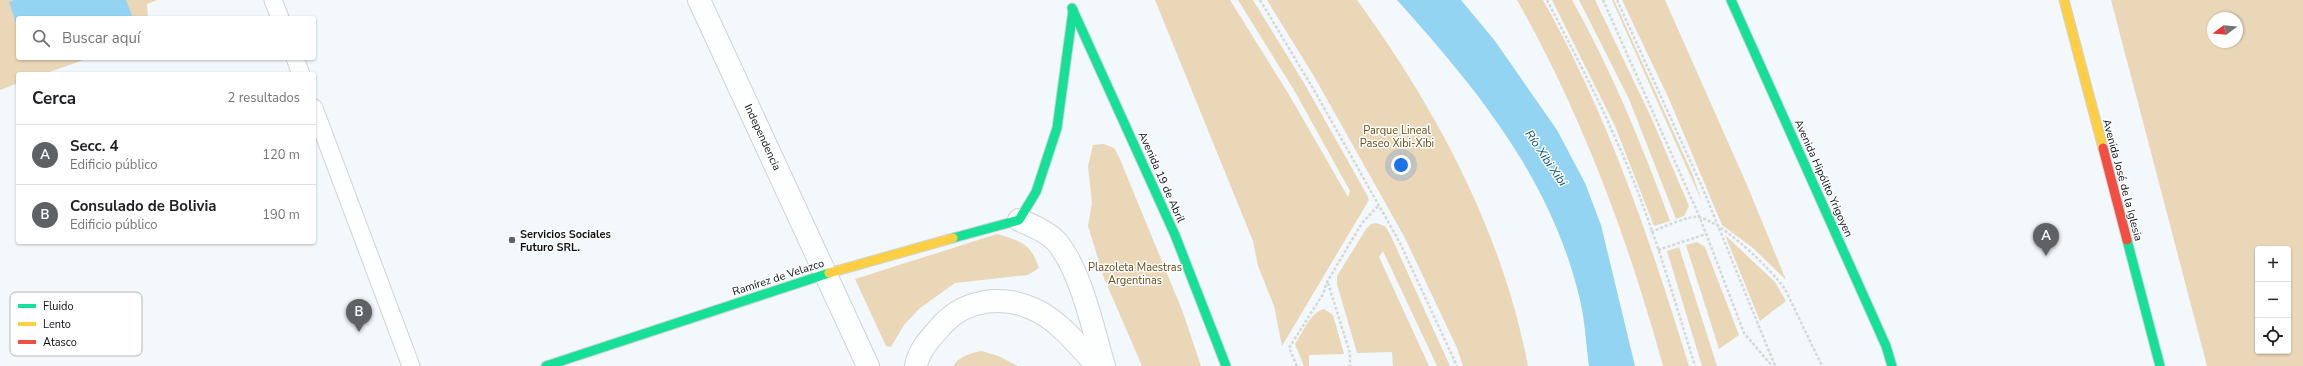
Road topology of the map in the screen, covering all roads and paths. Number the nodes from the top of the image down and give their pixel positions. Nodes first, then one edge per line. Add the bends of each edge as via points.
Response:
1 (273, 0) edge
2 (699, 0) edge
3 (1068, 0) edge
4 (1547, 0) edge
5 (1603, 0) edge
6 (1617, 0) edge
7 (1731, 0) edge
8 (2064, 0) edge
9 (1260, 1) edge
10 (1073, 10) junction
11 (279, 16) edge
12 (296, 60) edge
13 (300, 72) edge
14 (316, 113) edge
15 (1379, 205) junction
16 (1700, 218) junction
17 (1019, 220) junction
18 (1719, 227) junction
19 (1651, 232) junction
20 (1706, 234) junction
21 (1658, 250) junction
22 (827, 273) junction
23 (1327, 282) junction
24 (1223, 363) edge
25 (411, 366) edge
26 (546, 366) edge
27 (868, 366) edge
28 (916, 366) edge
29 (1097, 366) edge
30 (1104, 366) edge
31 (1297, 366) edge
32 (1350, 366) edge
33 (1457, 366) edge
34 (1695, 366) edge
35 (1773, 366) edge
36 (1822, 366) edge
37 (1892, 366) edge
38 (2160, 366) edge

1 - 11 lane
2 - 22 street, Independencia
3 - 10 main road, Avenida 19 de Abril
4 - 19 path via 1586,73 1618,143
5 - 16 path
6 - 18 path
7 - 37 main road, Avenida Hipólito Yrigoyen via 1883,339
8 - 38 main road, Avenida José de la Iglesia
9 - 15 path
10 - 17 main road via 1057,128 1036,192
10 - 24 main road, Avenida 19 de Abril via 1175,235
12 - 13 lane
14 - 25 lane
15 - 23 path via 1362,223
15 - 33 path via 1400,243
16 - 18 path
16 - 19 path via 1695,217
16 - 20 path
17 - 22 main road, Ramírez de Velazco
17 - 30 street via 1039,229 1055,241 1072,264
18 - 35 path
18 - 36 path via 1777,277
19 - 21 path
20 - 21 path
20 - 35 path via 1744,333
21 - 34 path
22 - 26 main road, Ramírez de Velazco
22 - 27 street, Independencia
23 - 31 path via 1323,294 1289,348
23 - 32 path via 1350,353
28 - 29 street via 924,347 949,318 966,308 984,302 1003,300 1032,308 1051,321

